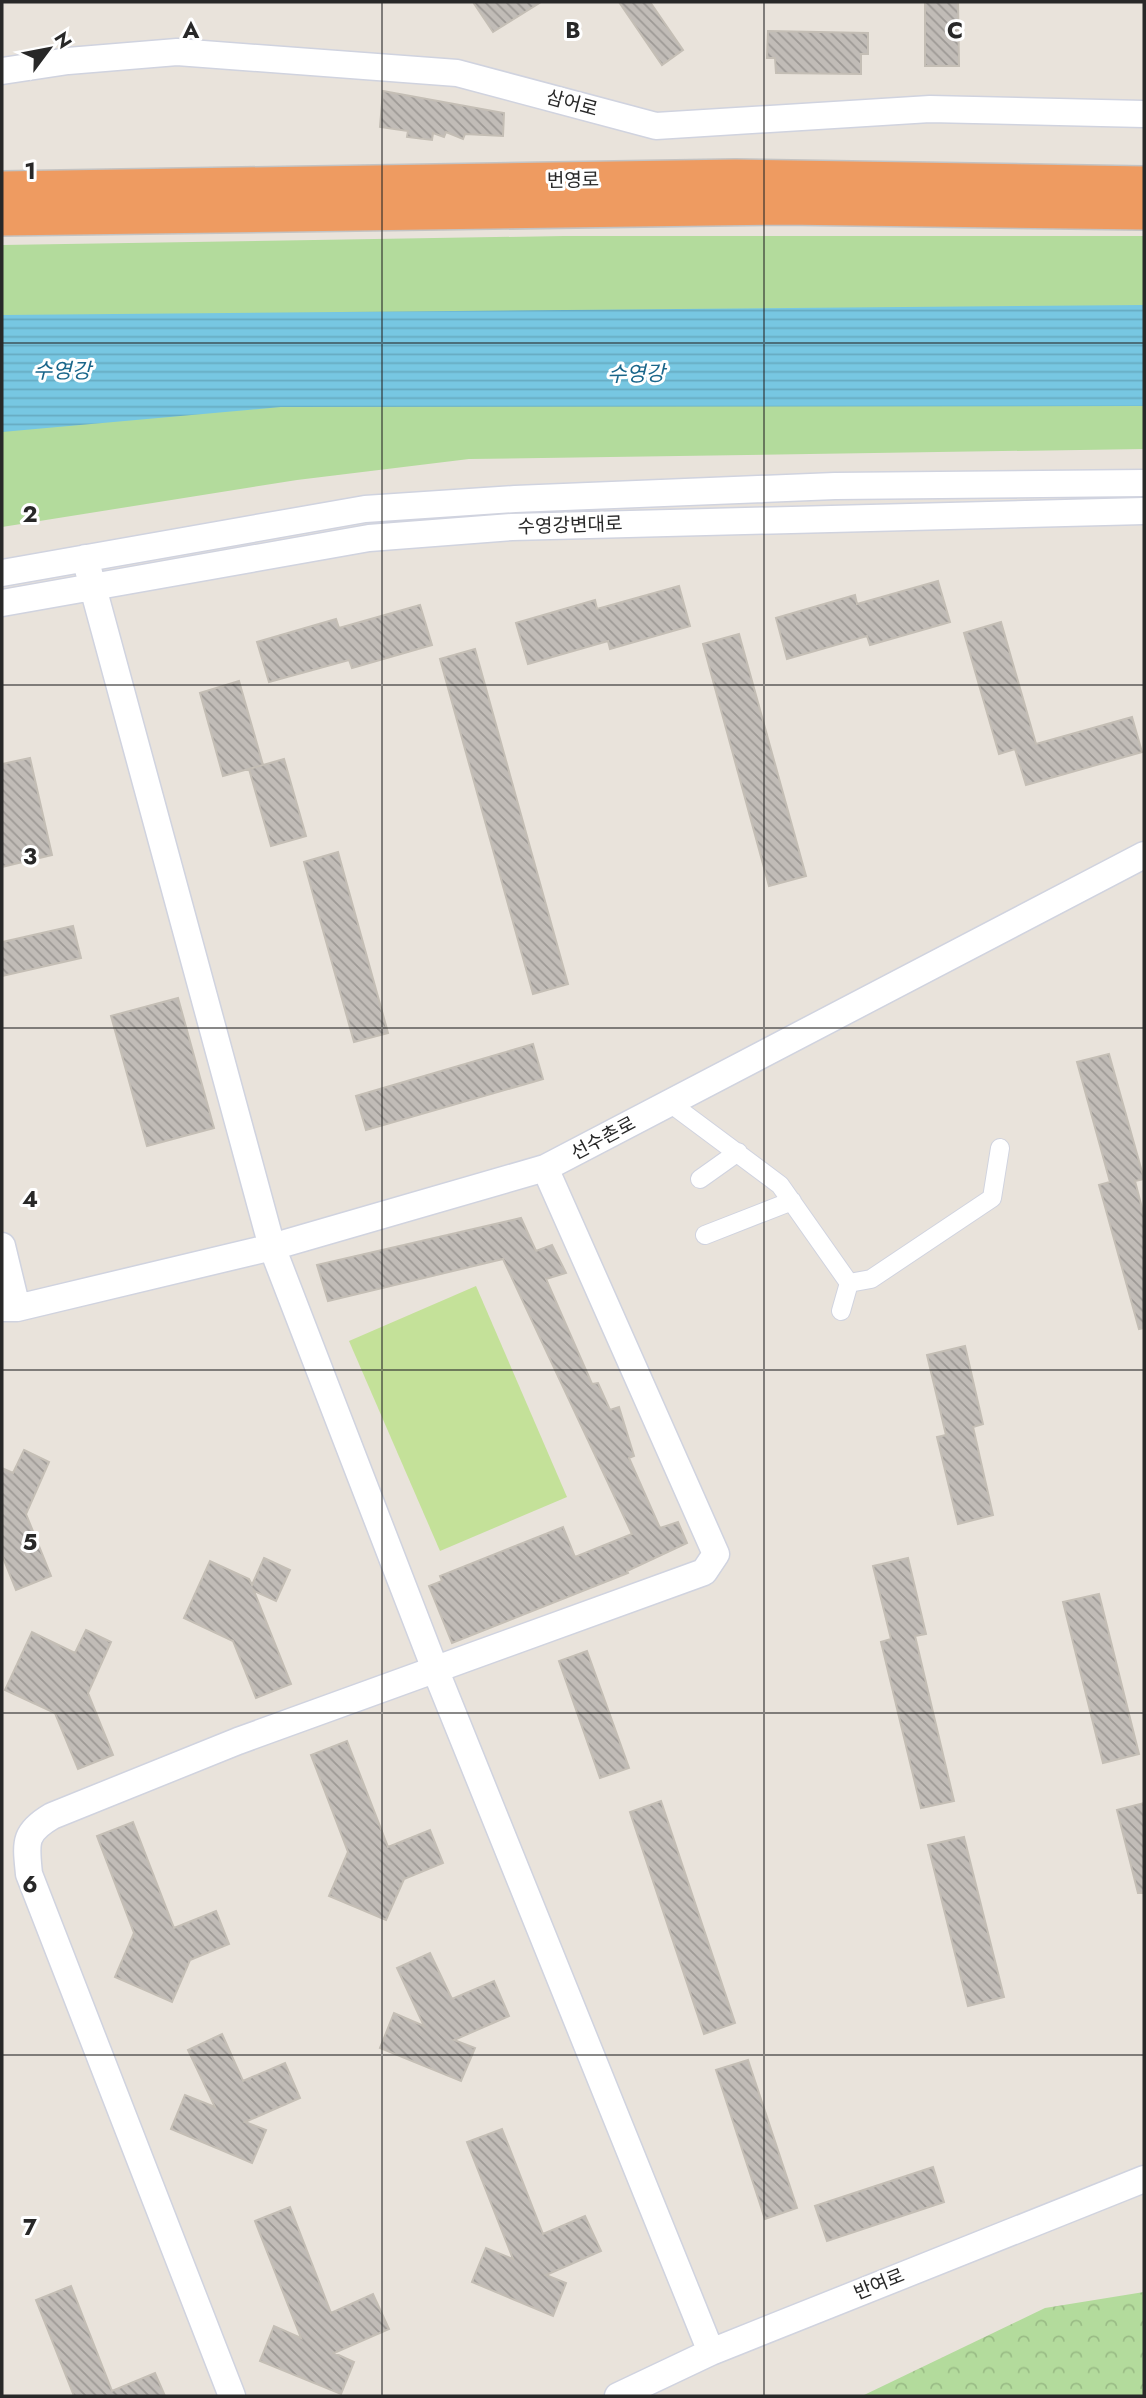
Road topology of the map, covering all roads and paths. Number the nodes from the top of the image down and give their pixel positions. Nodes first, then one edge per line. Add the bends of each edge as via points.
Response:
1 (2, 71) edge
2 (1144, 114) edge
3 (1144, 183) edge
4 (2, 188) edge
5 (1144, 213) edge
6 (2, 219) edge
7 (1144, 483) edge
8 (1144, 511) edge
9 (85, 558) junction
10 (2, 573) edge
11 (93, 588) junction
12 (2, 603) edge
13 (1144, 855) edge
14 (670, 1103) junction
15 (1000, 1148) dead end
16 (738, 1153) junction
17 (545, 1168) junction
18 (700, 1179) dead end
19 (792, 1201) junction
20 (705, 1235) dead end
21 (2, 1246) edge
22 (272, 1247) junction
23 (849, 1283) junction
24 (10, 1308) edge
25 (841, 1311) dead end
26 (435, 1669) junction
27 (1144, 2179) edge
28 (711, 2352) junction
29 (232, 2396) edge
30 (618, 2396) edge

1 - 2 main road, 삼어로 via 177,52 457,73 656,126 930,108
3 - 4 highway, 번영로 via 736,176
5 - 6 highway, 번영로 via 783,208
7 - 9 main road, 수영강변대로 via 835,486 365,509
8 - 11 main road, 수영강변대로 via 512,527 369,538
9 - 10 main road, 수영강변대로
9 - 11 main road
11 - 12 main road, 수영강변대로
11 - 22 main road
13 - 14 main road, 선수촌로
14 - 16 street
14 - 17 main road, 선수촌로
15 - 23 street via 992,1198 871,1279
16 - 18 street
16 - 19 street via 780,1185
17 - 22 main road, 선수촌로
17 - 26 main road via 716,1554 704,1572
19 - 20 street
19 - 23 street
21 - 24 main road, 선수촌로
22 - 24 main road, 선수촌로
22 - 26 main road
23 - 25 street
26 - 28 main road
26 - 29 main road via 52,1816 33,1827 26,1844 29,1874
27 - 28 main road, 반여로
28 - 30 main road, 반여로

